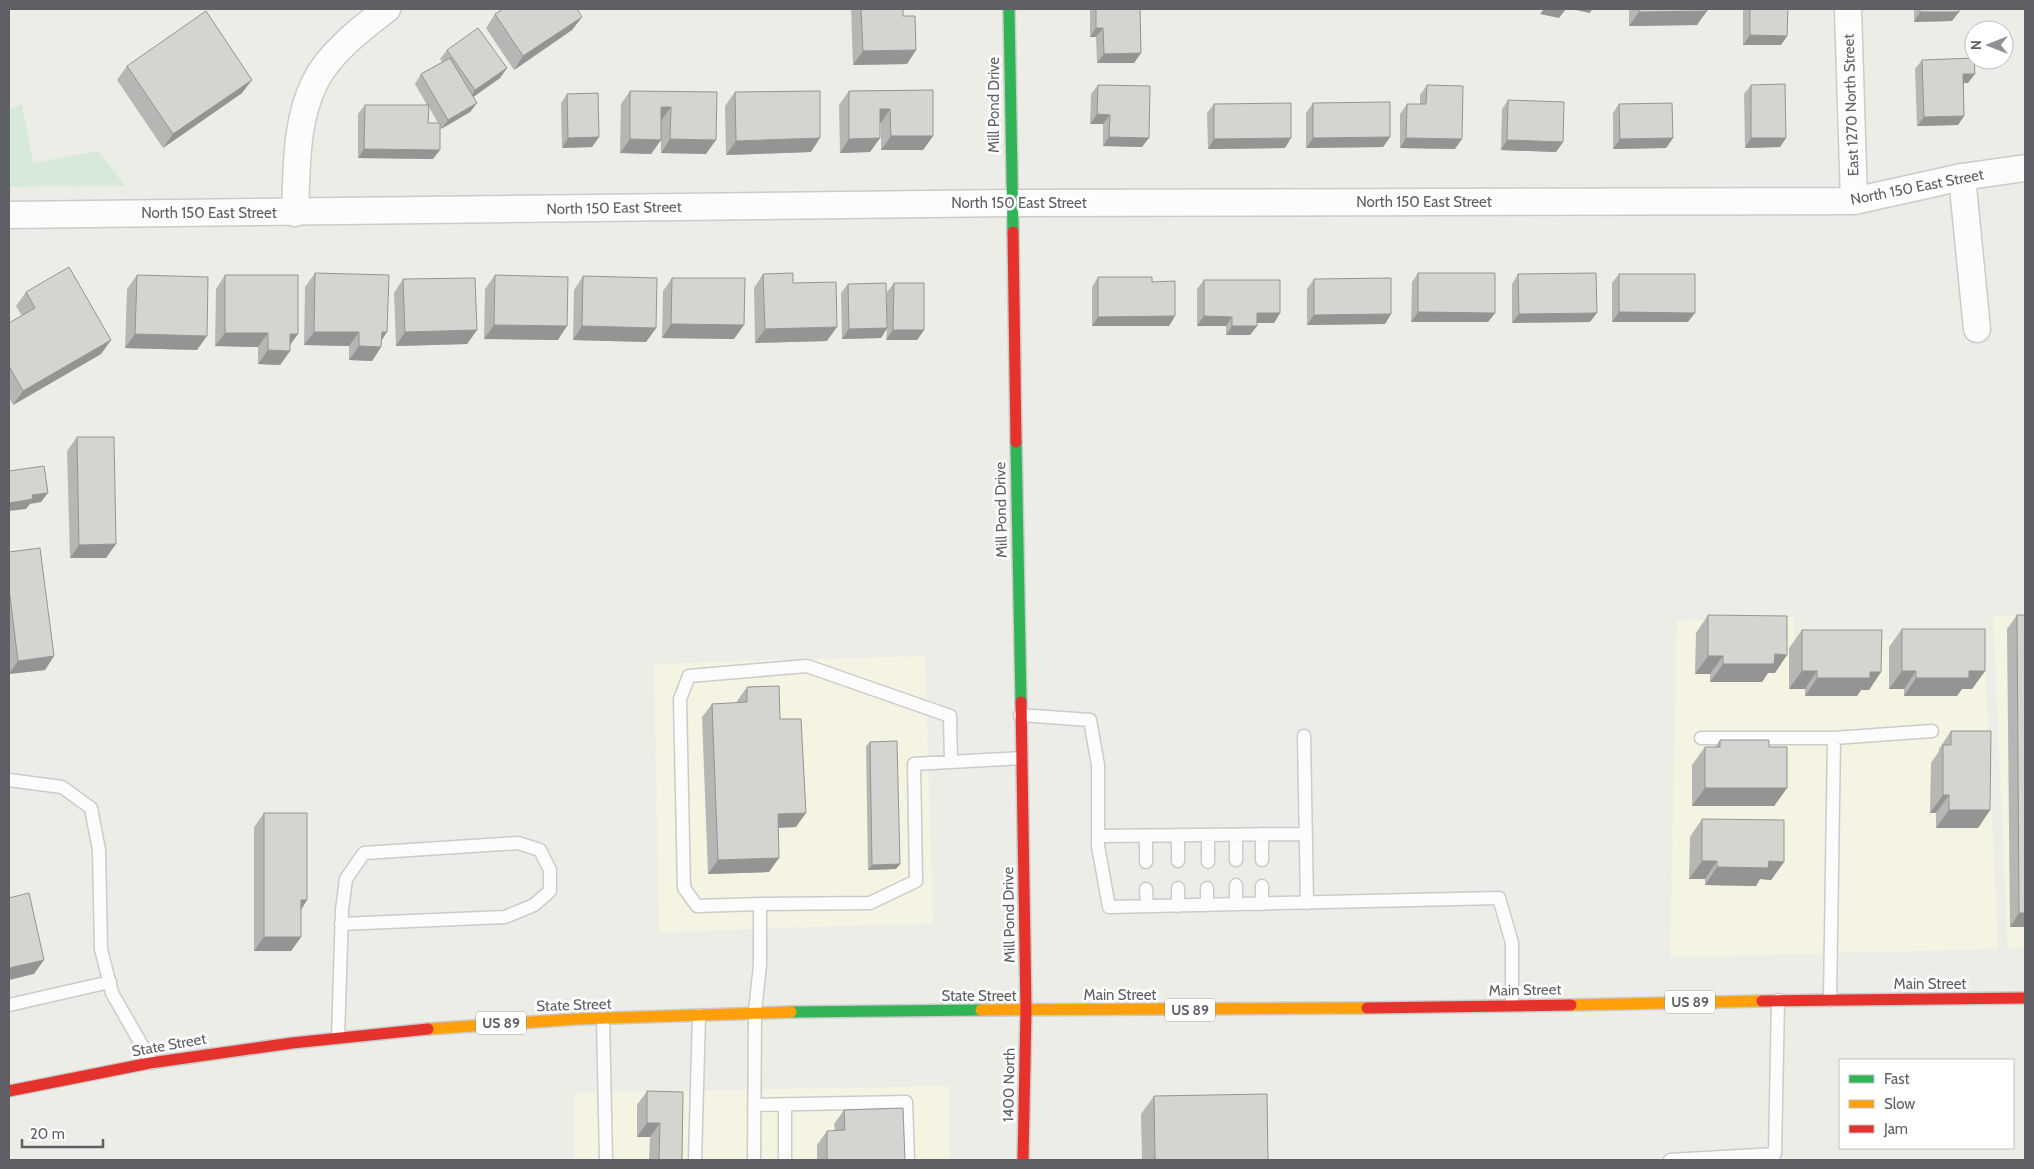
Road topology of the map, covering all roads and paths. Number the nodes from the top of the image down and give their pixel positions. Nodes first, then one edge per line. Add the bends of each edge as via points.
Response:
1 (387, 9) edge
2 (1009, 9) edge
3 (1848, 9) edge
4 (2025, 168) edge
5 (1962, 177) junction
6 (1854, 201) junction
7 (1010, 203) junction
8 (295, 213) junction
9 (9, 215) edge
10 (1977, 329) dead end
11 (1020, 715) junction
12 (1932, 731) dead end
13 (1304, 736) dead end
14 (1701, 738) dead end
15 (1834, 738) junction
16 (1021, 758) junction
17 (951, 762) junction
18 (9, 780) edge
19 (1236, 834) junction
20 (1262, 834) junction
21 (1306, 834) junction
22 (1178, 835) junction
23 (1208, 835) junction
24 (1098, 836) junction
25 (1146, 836) junction
26 (1236, 860) dead end
27 (1262, 860) dead end
28 (1178, 861) dead end
29 (1146, 862) dead end
30 (1208, 862) dead end
31 (1236, 885) dead end
32 (1262, 886) dead end
33 (1178, 888) dead end
34 (1207, 888) dead end
35 (1146, 889) dead end
36 (1307, 903) junction
37 (760, 904) junction
38 (1236, 904) junction
39 (1262, 904) junction
40 (1207, 905) junction
41 (1147, 906) junction
42 (1178, 906) junction
43 (341, 924) junction
44 (110, 982) junction
45 (2025, 998) edge
46 (1778, 1000) junction
47 (1830, 1000) junction
48 (9, 1005) edge
49 (1512, 1005) junction
50 (1026, 1010) junction
51 (754, 1012) junction
52 (699, 1014) junction
53 (603, 1019) junction
54 (338, 1038) junction
55 (152, 1063) junction
56 (9, 1091) edge
57 (754, 1105) junction
58 (785, 1105) junction
59 (1779, 1157) edge
60 (606, 1160) edge
61 (695, 1160) edge
62 (754, 1160) edge
63 (785, 1160) edge
64 (908, 1160) edge
65 (1023, 1160) edge
66 (1670, 1160) edge

1 - 8 street via 335,54 315,80 303,112 298,144
2 - 7 main road, Mill Pond Drive
3 - 6 street, East 1270 North Street
4 - 5 street, North 150 East Street
5 - 6 street, North 150 East Street
5 - 10 street
6 - 7 street, North 150 East Street
7 - 8 street, North 150 East Street
7 - 11 main road, Mill Pond Drive
8 - 9 street, North 150 East Street
11 - 16 main road, Mill Pond Drive
11 - 24 lane via 1090,720 1098,765
12 - 15 lane
13 - 21 lane
14 - 15 lane
15 - 47 lane
16 - 17 lane
16 - 50 main road, Mill Pond Drive
17 - 37 lane via 914,764 916,881 870,903
17 - 37 lane via 950,716 807,666 690,676 680,699 684,888 697,906
18 - 44 lane via 62,787 91,808 99,850 101,949
19 - 20 lane
19 - 23 lane
19 - 26 lane
20 - 21 lane
20 - 27 lane
21 - 36 lane
22 - 23 lane
22 - 25 lane
22 - 28 lane
23 - 30 lane
24 - 25 lane
24 - 41 lane via 1110,908
25 - 29 lane
31 - 38 lane
32 - 39 lane
33 - 42 lane
34 - 40 lane
35 - 41 lane
36 - 39 lane
36 - 49 lane via 1499,898 1512,943
37 - 51 lane via 760,965
38 - 39 lane
38 - 40 lane
40 - 42 lane
41 - 42 lane
43 - 43 lane via 346,879 364,854 518,844 540,850 550,870 550,891 534,905 504,917
43 - 54 lane
44 - 48 lane
44 - 55 lane via 112,993
45 - 47 main road, Main Street / US 89
46 - 47 main road, Main Street / US 89
46 - 49 main road, Main Street / US 89
46 - 59 lane
49 - 50 main road, Main Street / US 89
50 - 51 main road, State Street / US 89
50 - 65 main road, 1400 North
51 - 52 main road, State Street / US 89
51 - 57 lane
52 - 53 main road, State Street / US 89
52 - 61 lane
53 - 54 main road, State Street / US 89 via 495,1023
53 - 60 lane
54 - 55 main road, State Street / US 89 via 271,1044
55 - 56 main road, State Street / US 89
57 - 58 lane
57 - 62 lane
58 - 63 lane
58 - 64 lane via 906,1102
59 - 66 lane

